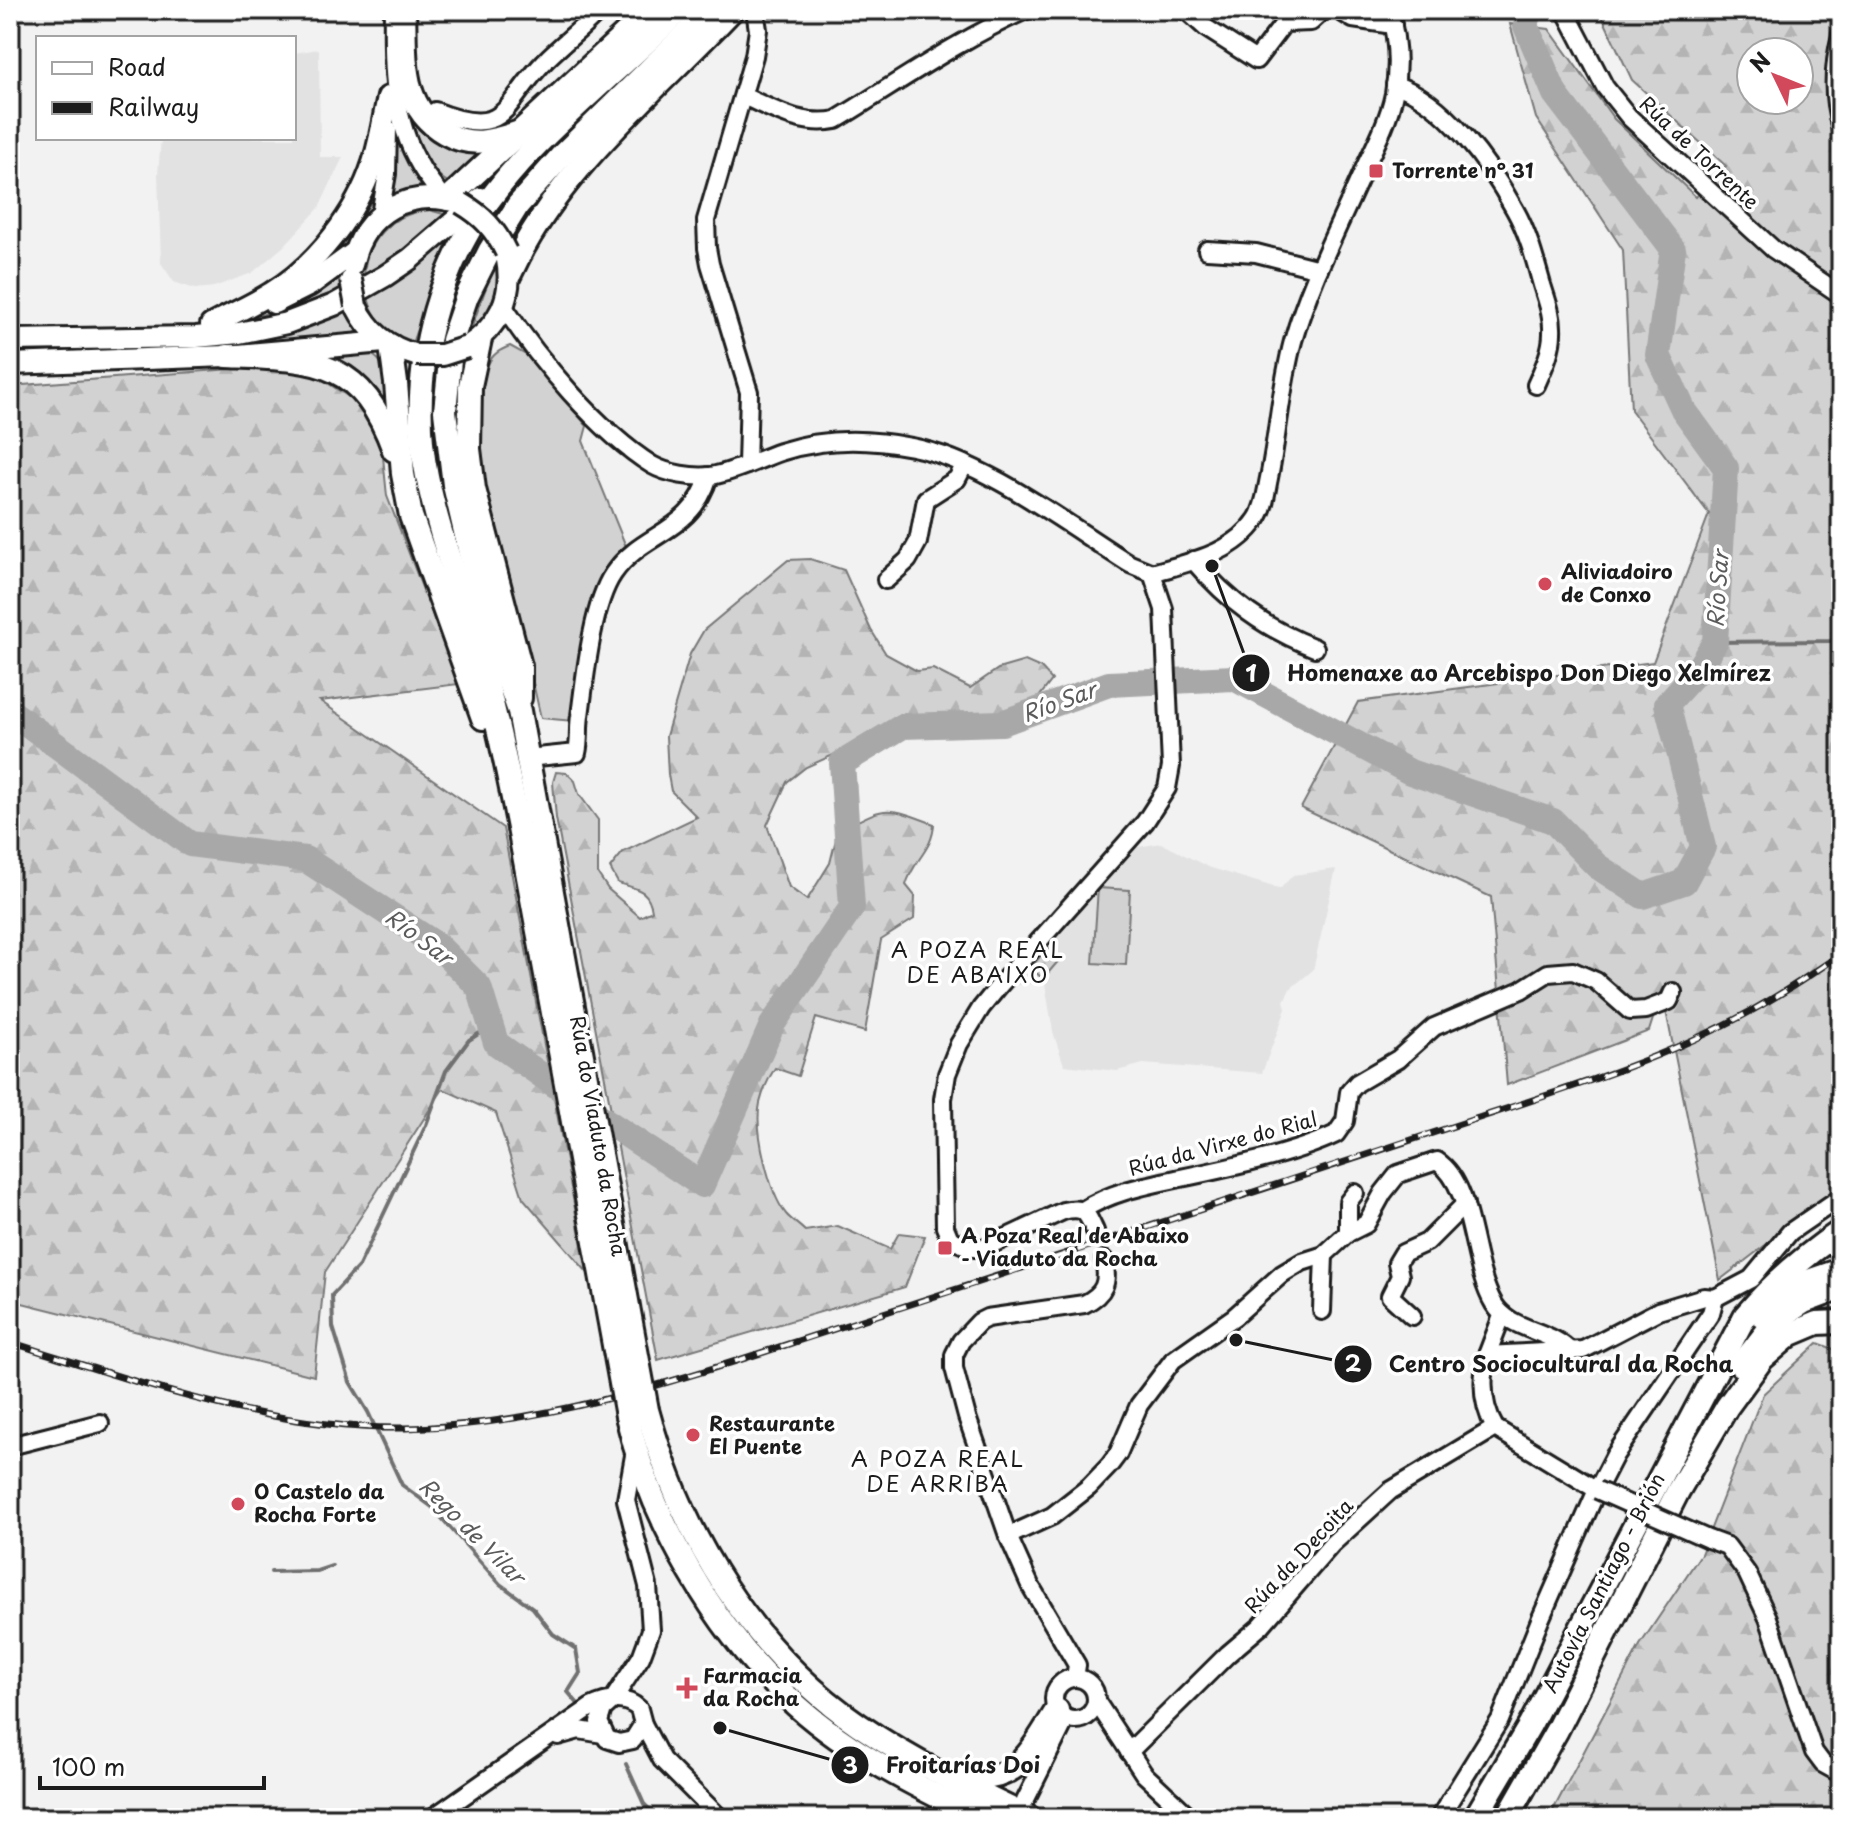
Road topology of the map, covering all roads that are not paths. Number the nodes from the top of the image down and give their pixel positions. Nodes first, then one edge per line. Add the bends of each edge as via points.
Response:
1 (393, 10) edge
2 (404, 10) edge
3 (600, 10) edge
4 (651, 10) edge
5 (679, 10) edge
6 (710, 10) edge
7 (732, 10) edge
8 (755, 10) edge
9 (1026, 10) edge
10 (1186, 10) edge
11 (1324, 10) edge
12 (1338, 10) edge
13 (1562, 10) edge
14 (1391, 17) edge
15 (1841, 35) edge
16 (392, 52) junction
17 (1395, 85) junction
18 (743, 96) junction
19 (388, 97) junction
20 (435, 111) dead end
21 (1841, 129) edge
22 (522, 132) junction
23 (507, 180) junction
24 (450, 200) junction
25 (380, 215) junction
26 (1207, 250) dead end
27 (355, 252) junction
28 (508, 263) junction
29 (1319, 269) junction
30 (1841, 295) edge
31 (504, 307) junction
32 (211, 325) junction
33 (151, 337) junction
34 (526, 338) junction
35 (478, 339) junction
36 (10, 340) edge
37 (387, 344) junction
38 (227, 356) junction
39 (10, 364) edge
40 (1536, 385) dead end
41 (965, 464) junction
42 (747, 465) junction
43 (403, 474) junction
44 (709, 476) junction
45 (1193, 560) junction
46 (1152, 573) junction
47 (886, 580) dead end
48 (1315, 648) dead end
49 (519, 711) junction
50 (527, 758) junction
51 (511, 786) junction
52 (529, 824) junction
53 (1673, 992) dead end
54 (1355, 1193) dead end
55 (1841, 1197) edge
56 (1465, 1204) junction
57 (1083, 1210) junction
58 (1095, 1231) tunnel mouth
59 (1841, 1231) edge
60 (1348, 1233) junction
61 (1324, 1255) junction
62 (1104, 1260) tunnel mouth
63 (1841, 1270) edge
64 (1841, 1288) edge
65 (1715, 1298) junction
66 (1322, 1311) dead end
67 (1412, 1316) dead end
68 (1502, 1316) junction
69 (1841, 1322) edge
70 (1729, 1346) junction
71 (1571, 1352) junction
72 (1487, 1355) junction
73 (637, 1413) junction
74 (100, 1423) dead end
75 (1495, 1428) junction
76 (10, 1446) edge
77 (635, 1450) junction
78 (1597, 1490) junction
79 (1678, 1491) junction
80 (1008, 1536) junction
81 (1075, 1678) junction
82 (612, 1701) junction
83 (1096, 1701) junction
84 (1062, 1714) junction
85 (643, 1724) junction
86 (603, 1734) junction
87 (627, 1743) junction
88 (538, 1745) junction
89 (1129, 1752) junction
90 (662, 1760) junction
91 (930, 1770) junction
92 (1841, 1774) edge
93 (1027, 1809) edge
94 (1188, 1816) edge
95 (432, 1818) edge
96 (720, 1818) edge
97 (982, 1818) edge
98 (1439, 1818) edge
99 (1475, 1818) edge
100 (1507, 1818) edge

1 - 16 street
2 - 22 highway via 411,94 427,120 452,137 478,143
3 - 20 street via 545,61 499,115 473,123
4 - 22 highway
5 - 23 highway, Rúa do Viaduto da Rocha
6 - 49 highway, Rúa do Viaduto da Rocha via 518,205 467,296 452,340 445,411 454,485
7 - 28 highway via 568,181
8 - 18 street via 758,30
9 - 18 street via 938,55 836,120 800,120
10 - 11 street via 1256,60 1284,23 1311,22
12 - 14 street via 1353,19
13 - 30 street, Rúa de Torrente via 1605,87 1629,117 1773,249
14 - 17 street via 1397,48
15 - 21 street via 1835,60
16 - 19 street
16 - 24 street via 404,129 421,168
17 - 29 street via 1384,126
17 - 40 street via 1434,105 1482,159 1516,212 1551,317 1549,353
18 - 42 street via 706,233 710,264 749,392
19 - 25 street via 387,174
19 - 32 main road via 372,166 329,241 273,292
22 - 24 highway
23 - 33 main road via 410,259 334,305 262,329
23 - 51 highway, Rúa do Viaduto da Rocha via 470,229 446,284 429,331 420,403 426,473
24 - 25 main road via 415,199
24 - 28 main road, bridge via 480,215 496,232
25 - 27 main road
26 - 29 street via 1256,253
27 - 32 main road via 287,298
27 - 37 main road, bridge via 351,280 356,306
28 - 31 main road
29 - 45 street via 1293,343 1260,514 1233,543
31 - 34 street
31 - 35 main road
32 - 33 main road
33 - 36 main road
34 - 35 street via 509,332
34 - 44 street via 597,419 642,457 665,471
35 - 37 main road, bridge via 442,355 416,355
35 - 49 highway via 470,386 469,449 474,489 520,666
37 - 38 main road
37 - 43 highway via 396,383
38 - 39 main road
38 - 43 highway via 314,363 347,378 373,403
41 - 42 street via 913,447 857,440 799,447
41 - 46 street
41 - 47 street via 957,479 926,499 918,542
42 - 44 street
43 - 51 highway via 422,552
44 - 50 street via 694,509 624,561 605,588 577,753
45 - 46 street
45 - 48 street via 1246,613
46 - 57 street via 1163,601 1167,641 1170,777 1160,802 981,1008 952,1058 945,1087 945,1227 950,1239 984,1248 1063,1211
49 - 50 highway, Rúa do Viaduto da Rocha
50 - 52 highway, Rúa do Viaduto da Rocha
51 - 52 highway, Rúa do Viaduto da Rocha
52 - 73 highway, Rúa do Viaduto da Rocha, bridge
53 - 57 street, Rúa da Virxe do Rial via 1669,1001 1630,1011 1596,981 1573,971 1548,973 1434,1027 1398,1059 1357,1083 1336,1134 1231,1167 1111,1195
54 - 60 street via 1348,1202
55 - 65 street via 1790,1232 1751,1279
56 - 60 street via 1449,1170 1437,1161 1398,1174 1366,1224
56 - 67 street via 1397,1263 1400,1276 1390,1296
56 - 68 street via 1485,1286
57 - 58 street
59 - 70 highway, Autovía Santiago - Brión via 1769,1288
60 - 61 street
61 - 66 street
61 - 80 street via 1282,1274 1234,1317 1173,1360 1139,1405 1109,1466 1052,1516
62 - 80 street via 1105,1286 1093,1300 987,1318 966,1334 954,1355 967,1417
63 - 70 highway via 1803,1283
64 - 79 highway via 1776,1320 1739,1367
65 - 71 street via 1658,1311
65 - 78 street via 1711,1313
68 - 71 street via 1561,1341
68 - 72 street
69 - 79 highway via 1817,1323 1791,1334 1762,1359
70 - 99 highway, Autovía Santiago - Brión via 1530,1725
71 - 72 street
72 - 75 street via 1482,1375 1485,1404
73 - 77 highway, Rúa do Viaduto da Rocha
73 - 91 highway, Rúa do Viaduto da Rocha via 700,1547 748,1618 781,1658 830,1703
74 - 76 street
75 - 78 street
75 - 89 street, Rúa da Decoita via 1390,1491 1332,1544 1261,1626
77 - 82 street via 626,1500 648,1586 651,1630 641,1657
77 - 97 highway, Rúa do Viaduto da Rocha via 682,1556 723,1622 796,1705 912,1785
78 - 92 street, bridge via 1727,1546 1739,1559 1768,1618 1814,1752
78 - 98 street via 1500,1720
79 - 100 highway, Autovía Santiago - Brión
80 - 81 street via 1077,1665
81 - 83 street via 1088,1682
81 - 84 street via 1061,1683 1054,1696
82 - 85 street via 634,1704
82 - 86 street via 600,1716
82 - 88 street via 591,1707
83 - 84 street via 1087,1717 1076,1721
83 - 89 street
84 - 91 highway via 1027,1756 1001,1776 976,1780
84 - 93 street
85 - 87 street
85 - 90 street
86 - 87 street
86 - 88 street via 571,1731
87 - 90 street
88 - 95 street
89 - 94 street via 1152,1783
90 - 96 street
91 - 93 highway, Rúa do Viaduto da Rocha

